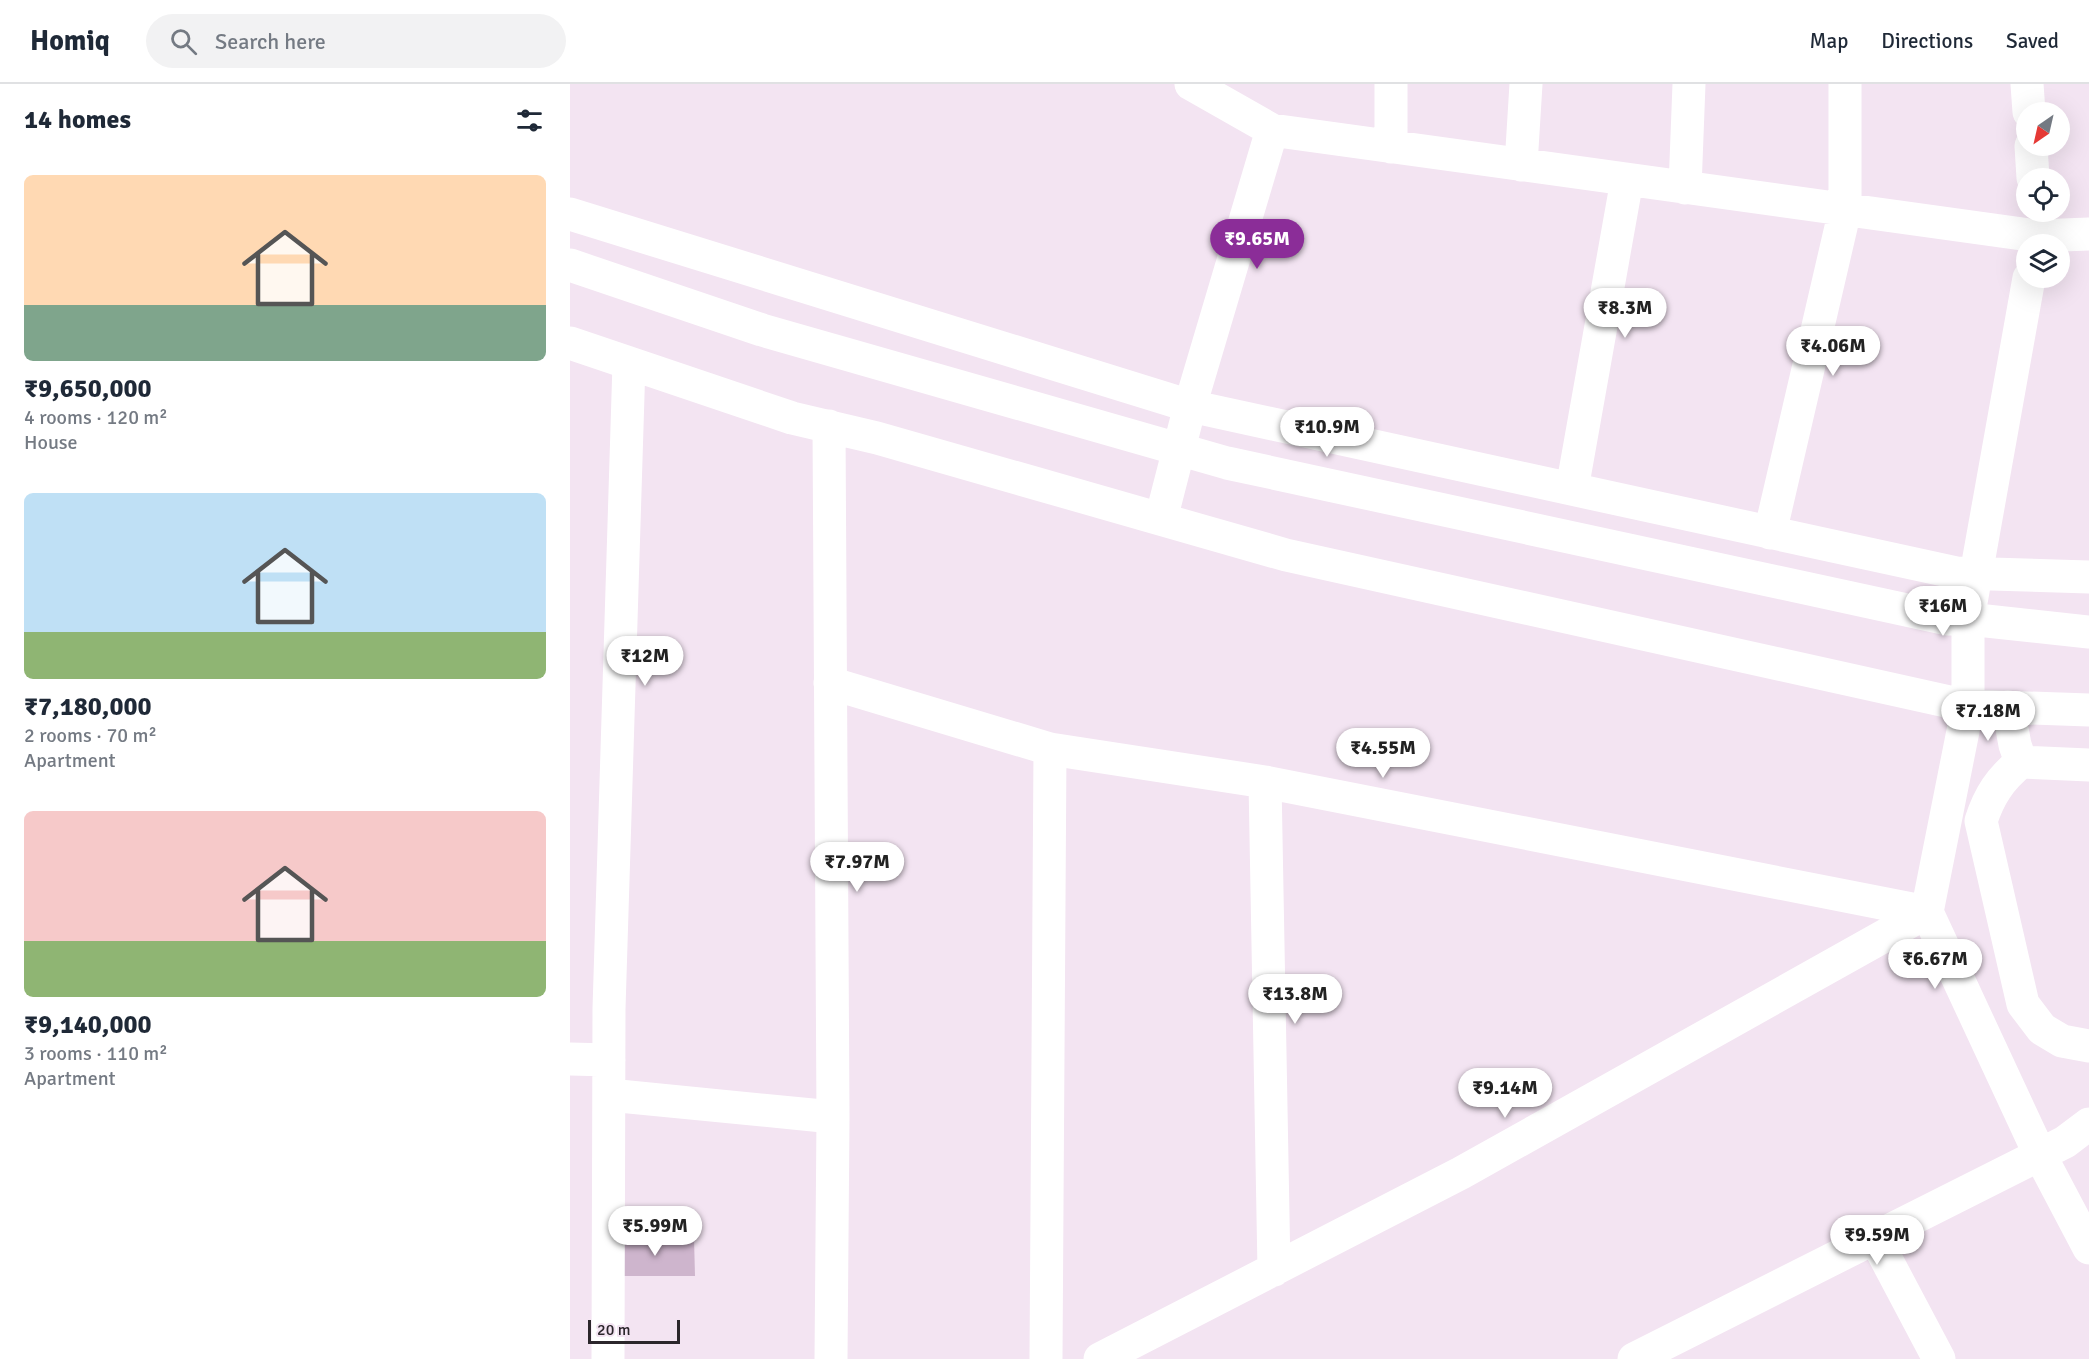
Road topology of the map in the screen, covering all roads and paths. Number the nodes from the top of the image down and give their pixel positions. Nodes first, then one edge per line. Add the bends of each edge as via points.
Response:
1 (1191, 84) edge
2 (1391, 84) edge
3 (1526, 84) edge
4 (1689, 84) edge
5 (1845, 84) edge
6 (2027, 84) edge
7 (1222, 93) edge
8 (2028, 102) edge
9 (1272, 130) junction
10 (1391, 147) junction
11 (1521, 165) junction
12 (1627, 180) junction
13 (1685, 188) junction
14 (1845, 210) junction
15 (570, 214) edge
16 (2036, 231) edge
17 (2089, 234) edge
18 (570, 265) edge
19 (2027, 288) edge
20 (570, 343) edge
21 (629, 363) junction
22 (1190, 406) junction
23 (829, 426) junction
24 (1180, 450) junction
25 (1572, 489) junction
26 (1161, 519) junction
27 (1770, 533) junction
28 (1976, 573) junction
29 (2089, 576) edge
30 (1968, 619) junction
31 (2089, 632) edge
32 (830, 683) junction
33 (1968, 706) junction
34 (2008, 707) junction
35 (2089, 710) edge
36 (1050, 749) junction
37 (2021, 762) junction
38 (2089, 765) edge
39 (1265, 782) junction
40 (1927, 912) junction
41 (2089, 1046) edge
42 (570, 1059) edge
43 (609, 1060) junction
44 (609, 1095) junction
45 (833, 1117) junction
46 (2089, 1124) edge
47 (2040, 1155) junction
48 (1875, 1238) junction
49 (2089, 1248) edge
50 (1274, 1269) junction
51 (608, 1359) edge
52 (831, 1359) edge
53 (1046, 1359) edge
54 (1100, 1359) edge
55 (1634, 1359) edge
56 (1939, 1359) edge

1 - 7 street
2 - 10 street
3 - 11 street
4 - 13 street
5 - 14 street
6 - 8 street
7 - 9 street
9 - 10 street
9 - 22 street
10 - 11 street
11 - 12 street
12 - 13 street
12 - 25 street
13 - 14 street
14 - 16 street
14 - 27 street
15 - 22 street
16 - 17 street
18 - 24 street via 762,330
19 - 28 street
20 - 21 street
21 - 23 street via 792,418
21 - 43 street
22 - 24 street
22 - 25 street
23 - 26 street
23 - 32 street
24 - 26 street
24 - 30 street via 1948,619
25 - 27 street
26 - 33 street via 1286,555
27 - 28 street via 1957,573
28 - 29 street
28 - 30 street
30 - 31 street
30 - 33 street
32 - 36 street
32 - 45 street
33 - 34 street
33 - 40 street
34 - 35 street
34 - 37 street
36 - 39 street
36 - 53 street
37 - 38 street
37 - 41 street via 2005,775 1989,797 1981,821 2023,1004 2042,1029 2062,1041
39 - 40 street
39 - 50 street
40 - 47 street
40 - 50 street via 1461,1173
42 - 43 street
43 - 44 street
44 - 45 street
44 - 51 street
45 - 52 street
46 - 47 street
47 - 48 street
47 - 49 street
48 - 55 street
48 - 56 street
50 - 54 street

